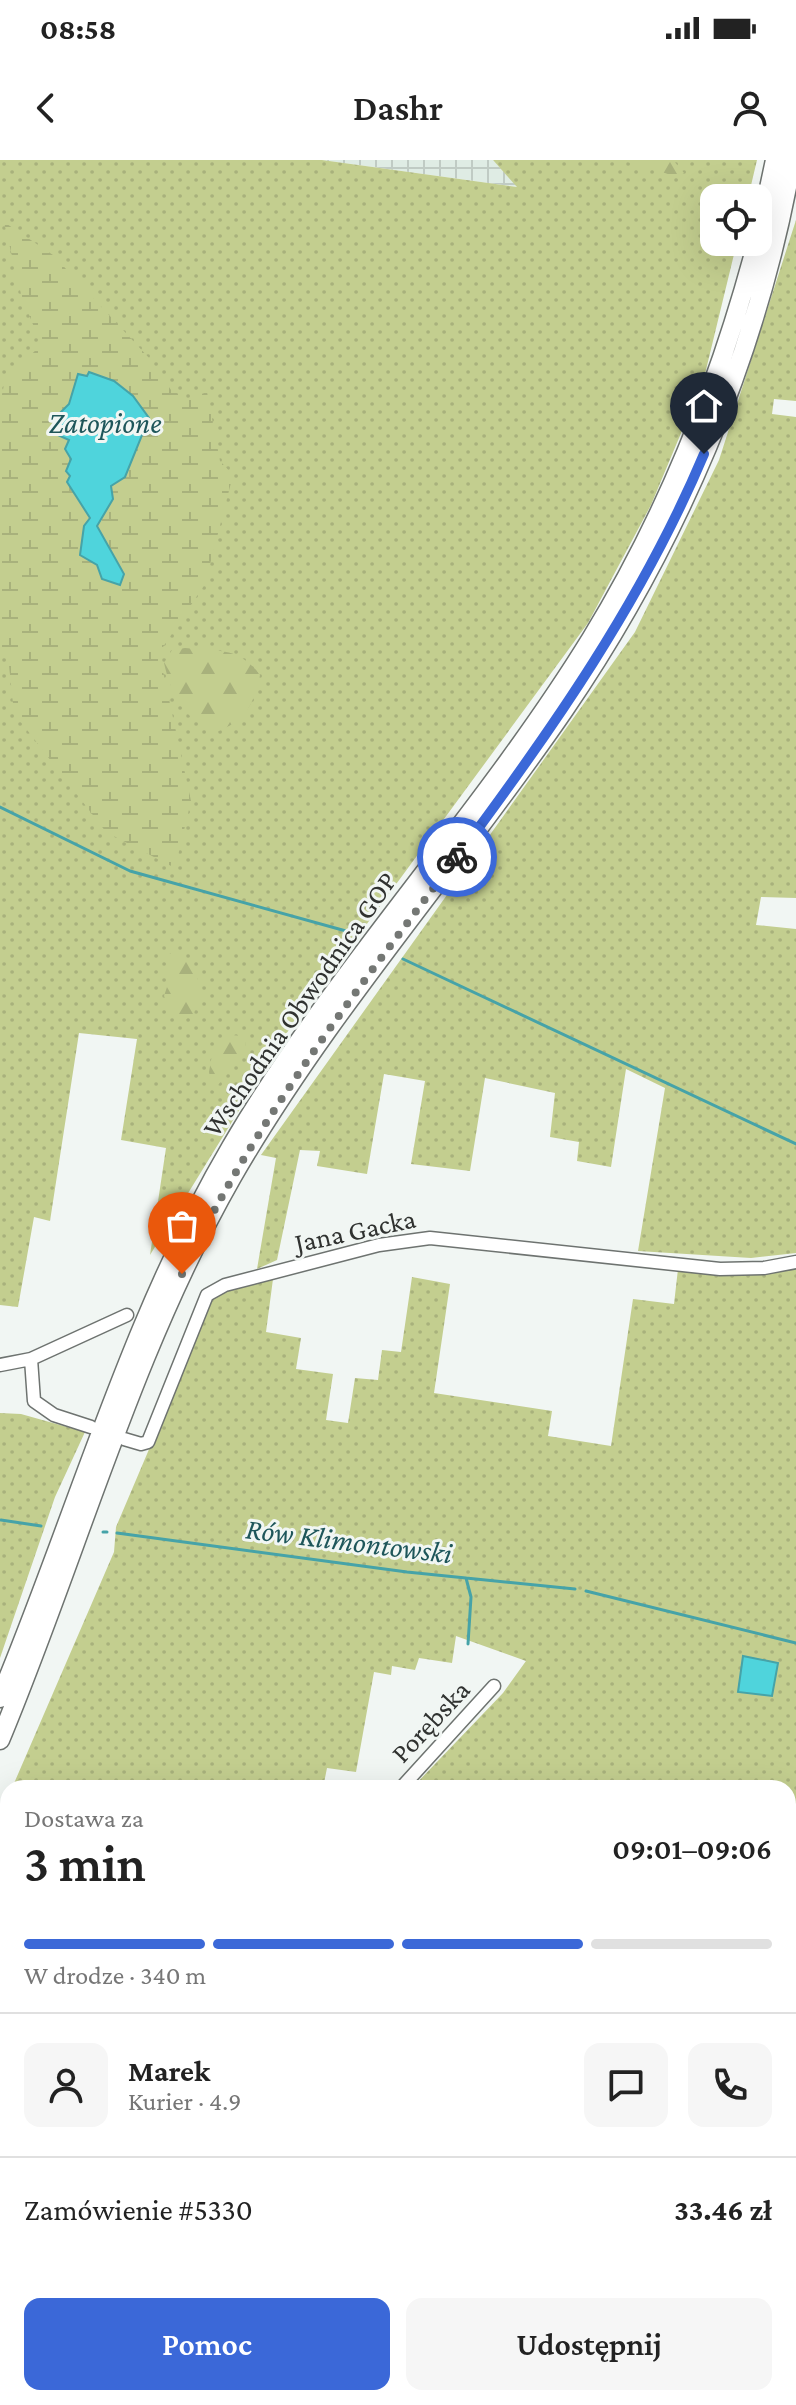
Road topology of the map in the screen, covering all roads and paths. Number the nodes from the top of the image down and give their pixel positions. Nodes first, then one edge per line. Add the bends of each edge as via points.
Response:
1 (792, 160) edge
2 (774, 163) edge
3 (796, 165) edge
4 (770, 184) edge
5 (786, 193) junction
6 (753, 256) edge
7 (796, 1262) edge
8 (127, 1315) dead end
9 (31, 1359) junction
10 (0, 1365) edge
11 (91, 1427) dead end
12 (124, 1439) dead end
13 (494, 1686) dead end
14 (0, 1698) edge
15 (0, 1740) edge
16 (408, 1780) edge

1 - 5 highway, Wschodnia Obwodnica GOP
2 - 4 highway, Wschodnia Obwodnica GOP
3 - 5 highway
5 - 15 highway, Wschodnia Obwodnica GOP via 757,303 711,438 619,623 557,721 287,1089 191,1254 144,1360
6 - 14 highway, Wschodnia Obwodnica GOP via 688,451 613,602 502,768 275,1078 190,1221 151,1302
7 - 12 street, Jana Gacka via 720,1269 430,1238 379,1245 225,1285 207,1295 148,1442
8 - 9 street
9 - 10 street
9 - 11 street via 34,1401 54,1415
13 - 16 street, Porębska

